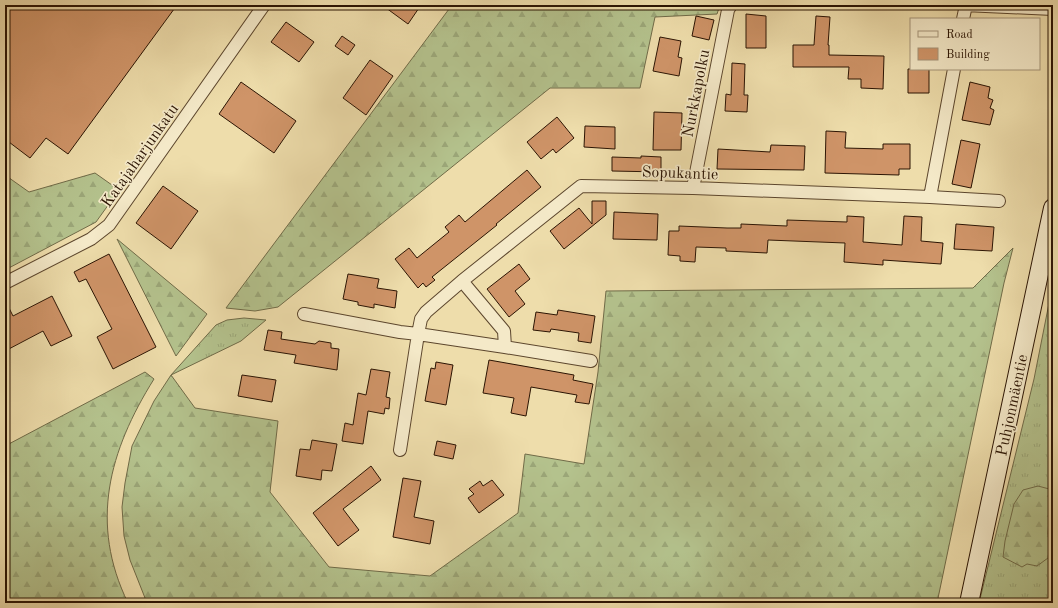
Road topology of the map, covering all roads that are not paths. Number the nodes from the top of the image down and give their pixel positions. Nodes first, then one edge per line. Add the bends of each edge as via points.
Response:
1 (264, 5) edge
2 (731, 5) edge
3 (965, 5) edge
4 (1053, 9) edge
5 (963, 18) edge
6 (954, 70) edge
7 (693, 188) junction
8 (930, 197) junction
9 (999, 201) dead end
10 (1053, 208) edge
11 (462, 281) junction
12 (5, 283) edge
13 (304, 314) dead end
14 (418, 334) junction
15 (505, 347) junction
16 (591, 361) dead end
17 (400, 450) dead end
18 (969, 603) edge

1 - 12 street, Katajaharjunkatu via 109,225 91,239
2 - 7 street, Nurkkapolku
3 - 4 street
3 - 5 street
6 - 8 street
7 - 8 street, Sopukantie
7 - 11 street, Sopukantie via 581,186
8 - 9 street, Sopukantie
10 - 18 street, Puhjonmäentie
11 - 14 street, Sopukantie via 426,312 421,319
11 - 15 street via 504,331
13 - 14 street
14 - 15 street
14 - 17 street, Sopukantie
15 - 16 street

